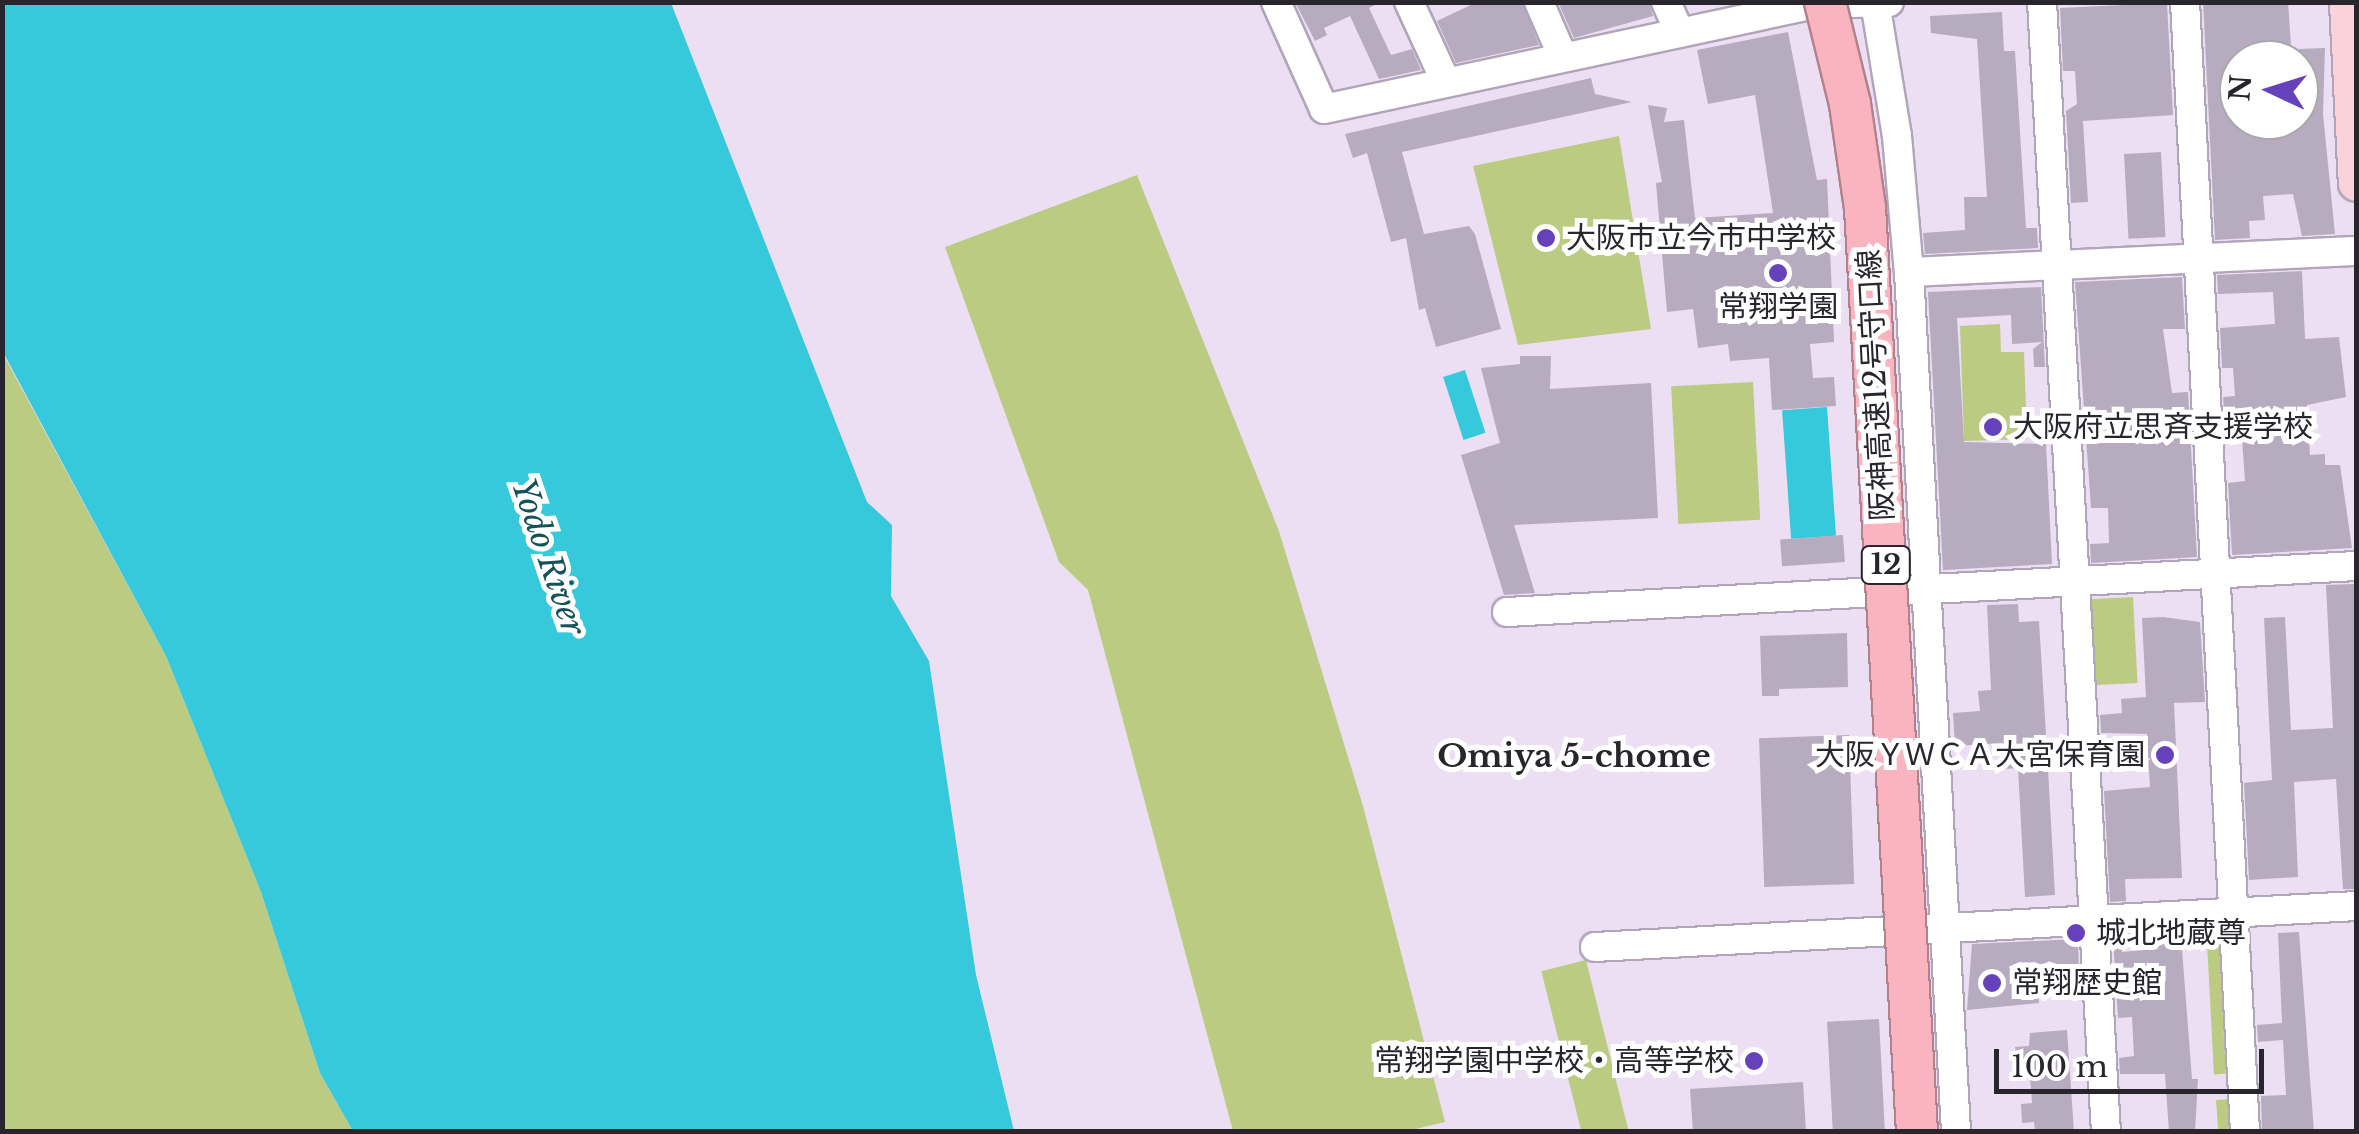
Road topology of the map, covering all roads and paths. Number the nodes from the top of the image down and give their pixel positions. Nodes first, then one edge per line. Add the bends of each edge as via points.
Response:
1 (1276, 2) edge
2 (1409, 2) edge
3 (1539, 2) edge
4 (1666, 2) edge
5 (1824, 2) edge
6 (1848, 2) edge
7 (1889, 2) edge
8 (2042, 2) edge
9 (2185, 2) edge
10 (2346, 2) edge
11 (1815, 3) edge
12 (1875, 3) edge
13 (1679, 30) junction
14 (1562, 55) junction
15 (1444, 80) junction
16 (2356, 182) edge
17 (2350, 252) edge
18 (2198, 261) junction
19 (2054, 266) junction
20 (1909, 272) junction
21 (2356, 566) edge
22 (2216, 572) junction
23 (2074, 582) junction
24 (1928, 590) junction
25 (1870, 594) junction
26 (1507, 612) dead end
27 (2356, 906) edge
28 (2234, 914) junction
29 (2094, 921) junction
30 (1946, 928) junction
31 (1892, 932) junction
32 (1594, 947) dead end
33 (1902, 1132) edge
34 (1917, 1132) edge
35 (1940, 1132) edge
36 (1956, 1132) edge
37 (2106, 1132) edge
38 (2245, 1132) edge

1 - 15 street via 1324,108
2 - 15 street
3 - 14 street
4 - 13 street
5 - 34 highway, 阪神高速12号守口線 / 12, bridge via 1850,104 1866,208
6 - 35 highway, 阪神高速12号守口線 via 1888,206
7 - 12 street
8 - 19 street
9 - 18 street
10 - 16 main road
11 - 12 street
11 - 13 street
11 - 25 street via 1848,182
12 - 20 street via 1897,136
13 - 14 street
14 - 15 street
17 - 18 street
18 - 19 street
18 - 22 street
19 - 20 street
19 - 23 street
20 - 24 street
21 - 22 street
22 - 23 street
22 - 28 street
23 - 24 street
23 - 29 street
24 - 25 street
24 - 30 street
25 - 26 street
25 - 31 street
27 - 28 street
28 - 29 street
28 - 38 street
29 - 30 street
29 - 37 street
30 - 31 street
30 - 36 street
31 - 32 street
31 - 33 street

